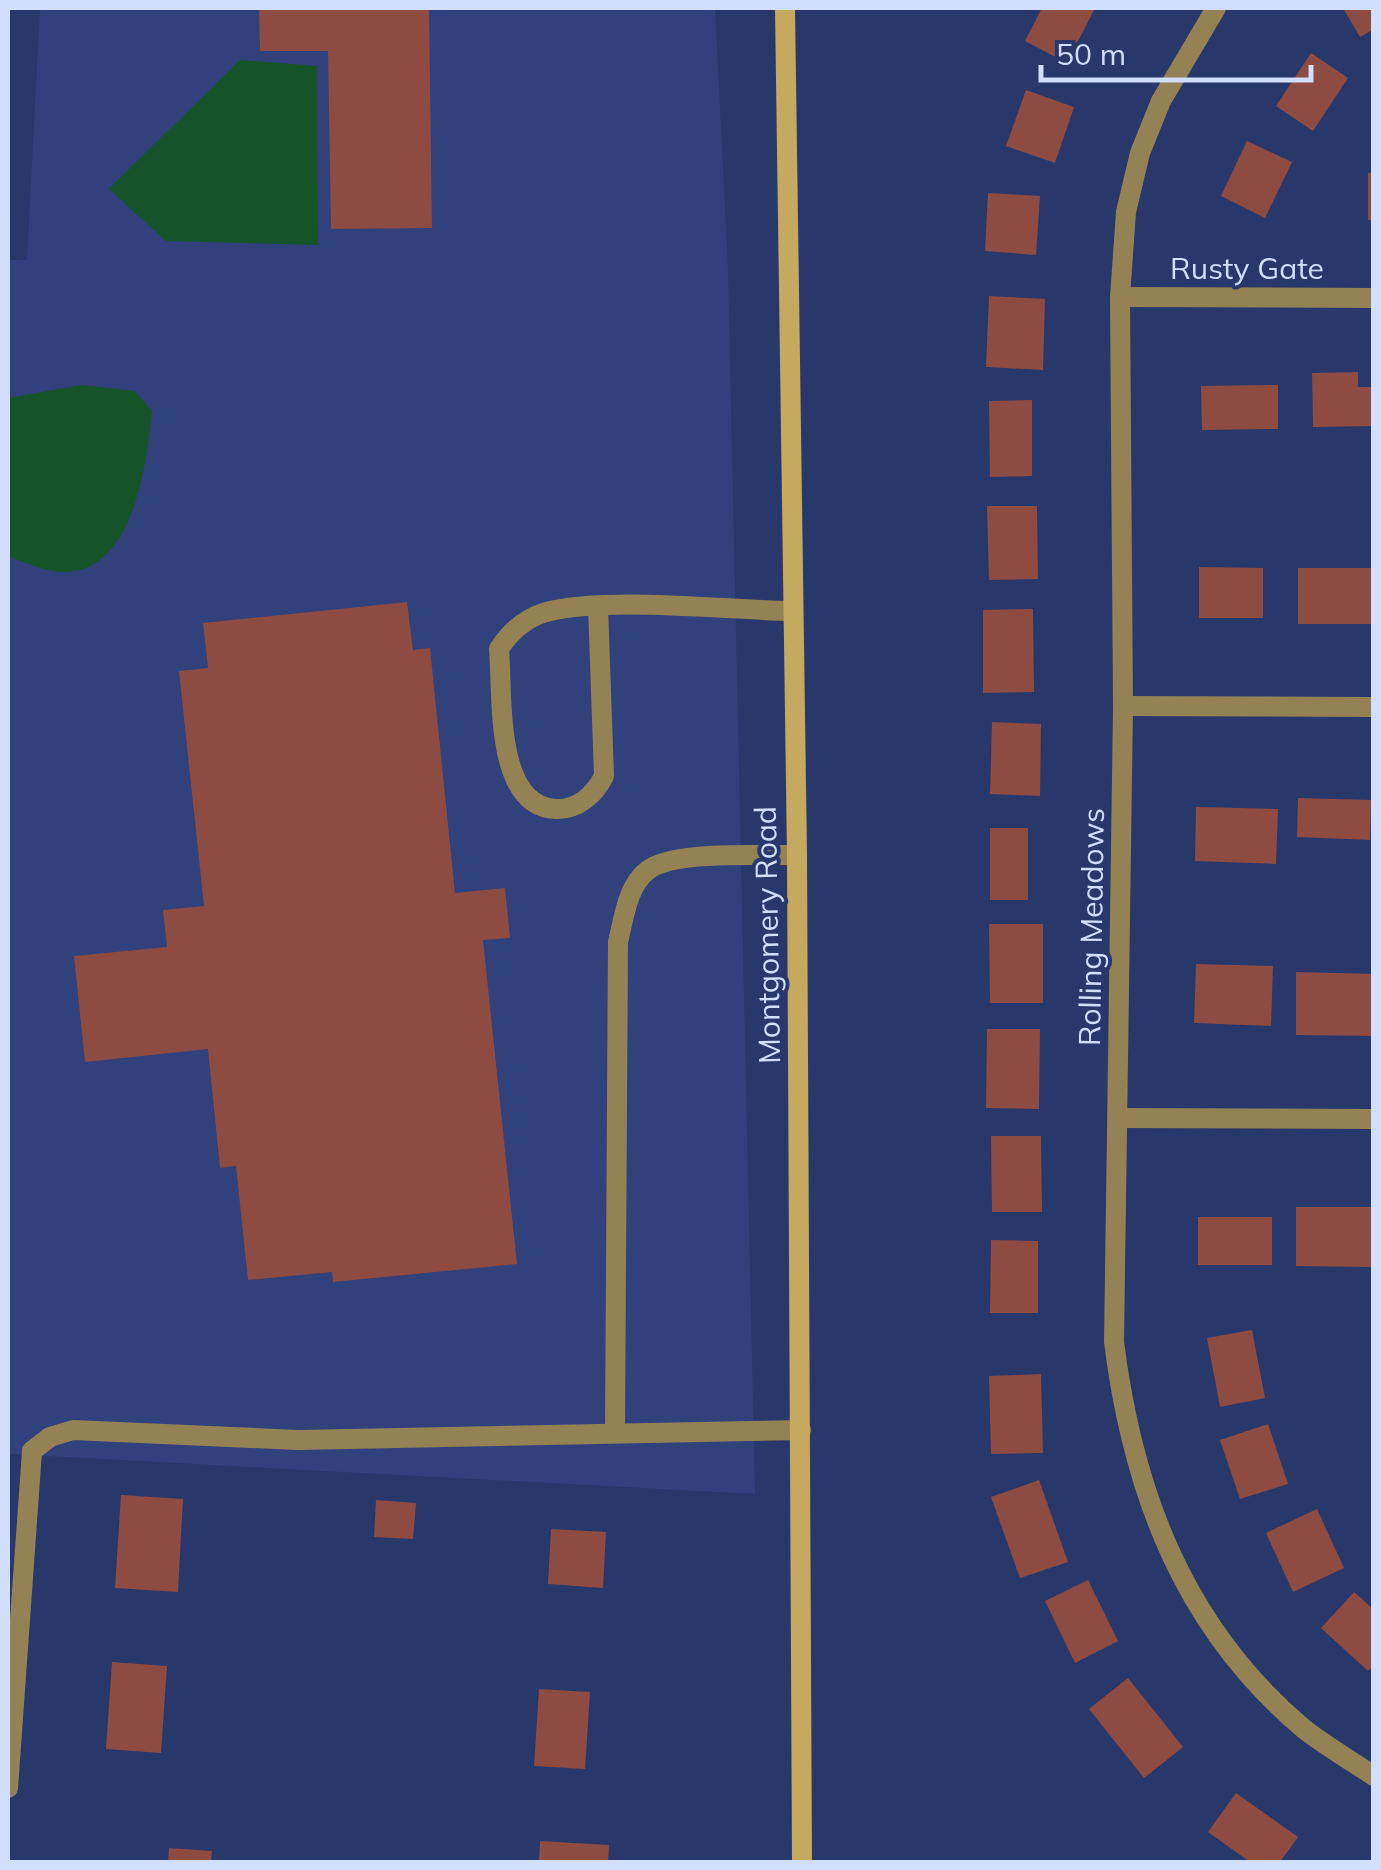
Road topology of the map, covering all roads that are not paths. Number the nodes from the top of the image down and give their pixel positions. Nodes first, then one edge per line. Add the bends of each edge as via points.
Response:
1 (786, 8) edge
2 (1216, 8) edge
3 (1120, 297) junction
4 (1374, 298) edge
5 (598, 606) junction
6 (792, 611) junction
7 (1123, 706) junction
8 (1374, 707) edge
9 (797, 855) junction
10 (1118, 1118) junction
11 (1374, 1119) edge
12 (800, 1430) junction
13 (616, 1432) junction
14 (1374, 1776) edge
15 (8, 1788) edge
16 (802, 1862) edge

1 - 6 main road, Montgomery Road
2 - 3 street, Rolling Meadows via 1161,101 1140,153 1126,212
3 - 4 street, Rusty Gate
3 - 7 street, Rolling Meadows
5 - 5 street via 544,612 510,632 500,650 510,774 540,809 583,802 604,776
5 - 6 street
6 - 9 main road, Montgomery Road
7 - 8 street
7 - 10 street, Rolling Meadows
9 - 12 main road, Montgomery Road
9 - 13 street via 672,860 648,870 630,894 618,942
10 - 11 street
10 - 14 street, Rolling Meadows via 1114,1342 1142,1490 1172,1558 1246,1670 1304,1728
12 - 13 street
12 - 16 main road, Montgomery Road
13 - 15 street via 298,1440 73,1430 50,1437 32,1451

